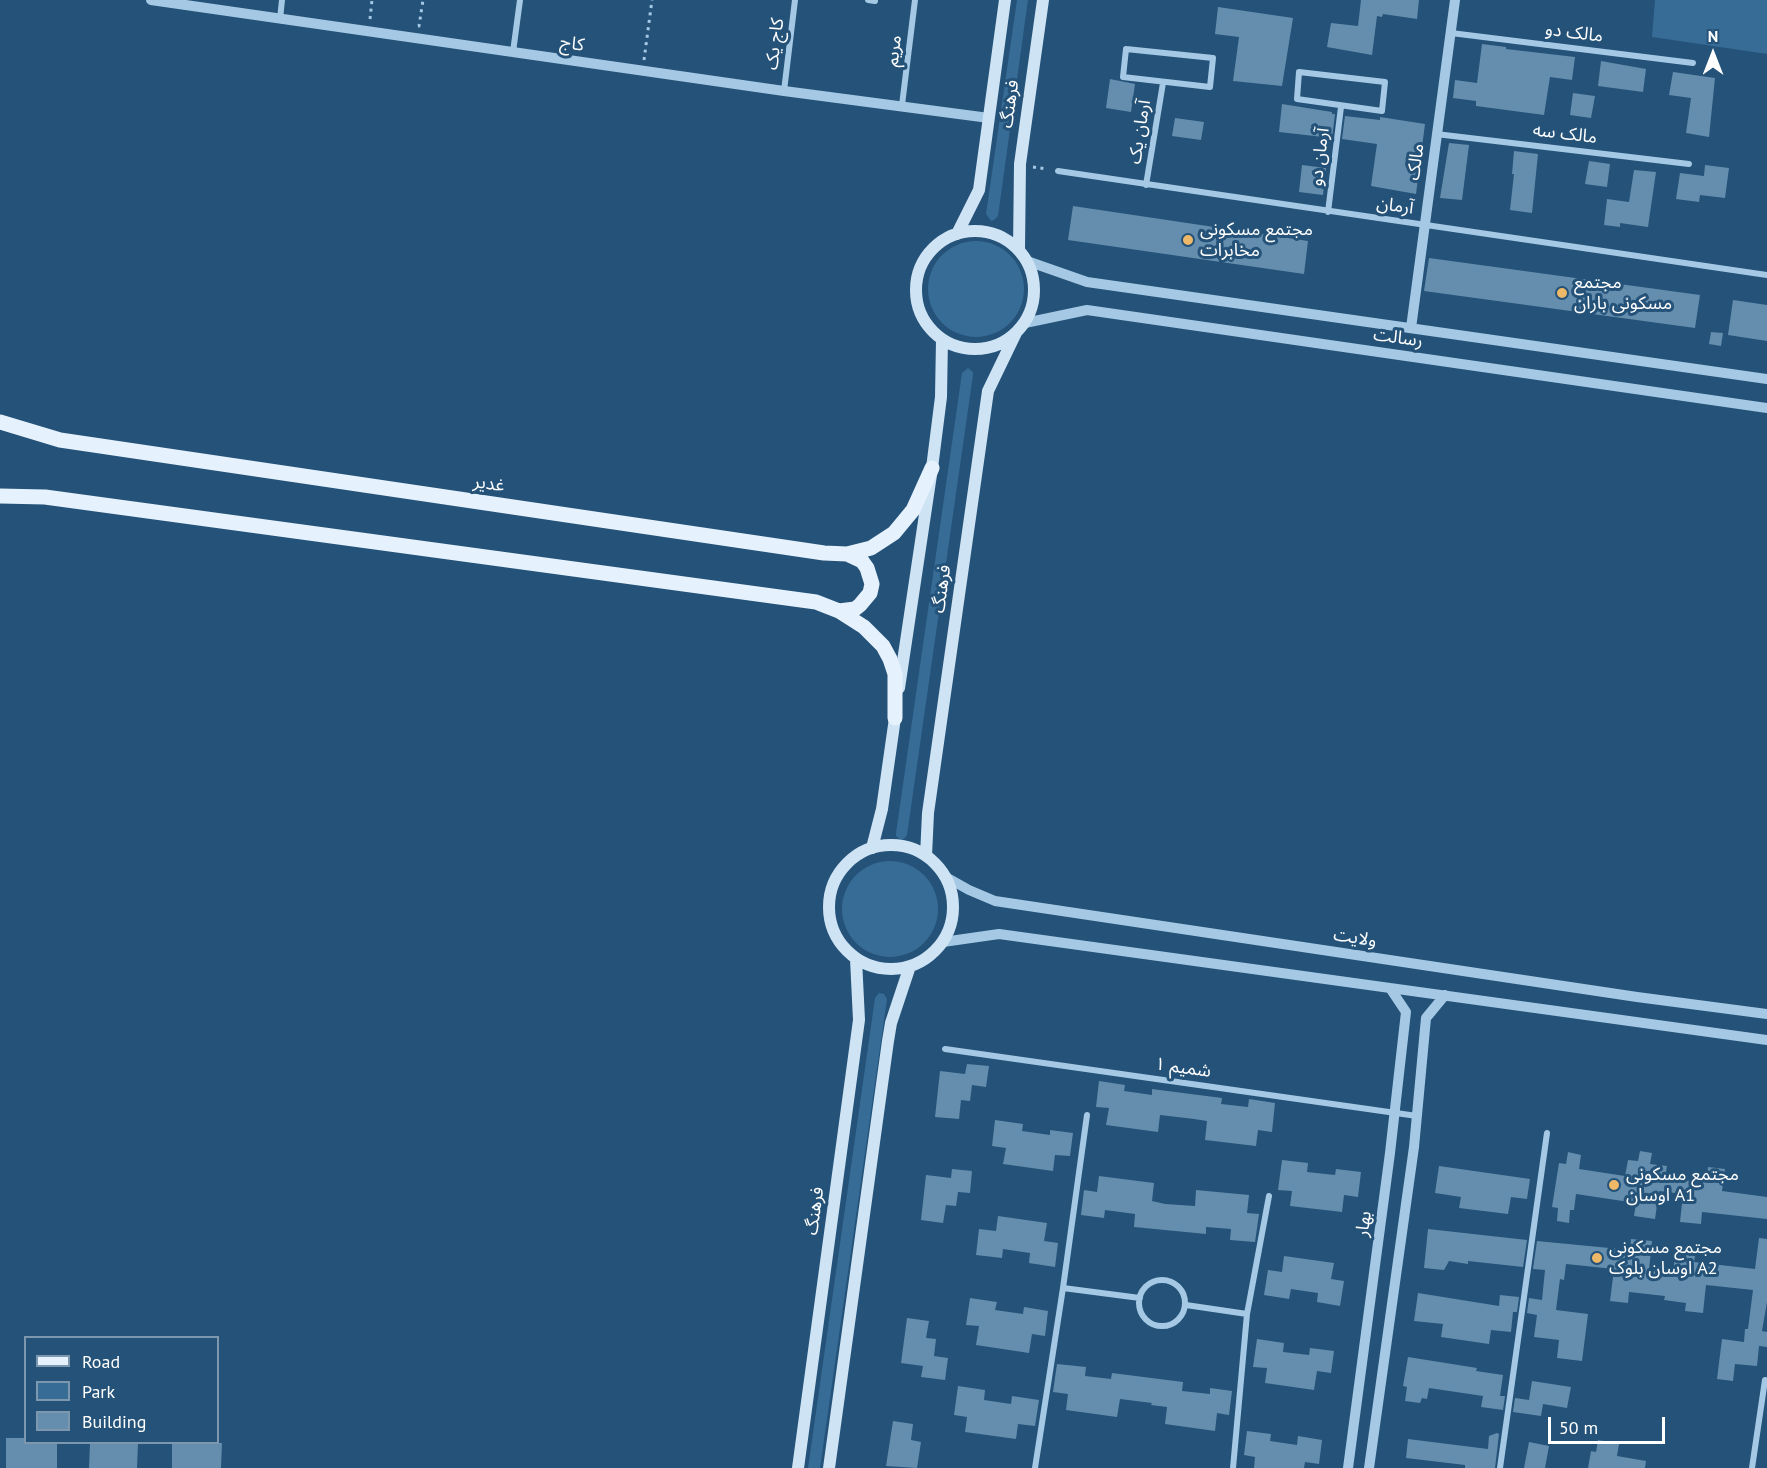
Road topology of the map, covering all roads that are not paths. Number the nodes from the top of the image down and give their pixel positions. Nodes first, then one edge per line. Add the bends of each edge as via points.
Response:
1 (151, 0) edge
2 (282, 0) edge
3 (519, 0) edge
4 (795, 0) edge
5 (915, 0) edge
6 (1005, 0) edge
7 (1043, 0) edge
8 (1455, 0) edge
9 (280, 19) junction
10 (1451, 33) junction
11 (513, 52) junction
12 (1693, 63) dead end
13 (1163, 83) junction
14 (784, 91) junction
15 (902, 105) junction
16 (1341, 107) junction
17 (988, 118) junction
18 (1437, 134) junction
19 (1689, 164) dead end
20 (1058, 171) road end
21 (1146, 185) junction
22 (1328, 212) junction
23 (1424, 225) junction
24 (957, 234) junction
25 (1019, 249) junction
26 (1027, 261) junction
27 (1767, 275) edge
28 (1025, 323) junction
29 (1411, 328) junction
30 (1016, 333) junction
31 (942, 339) junction
32 (1767, 379) edge
33 (1767, 408) edge
34 (0, 422) edge
35 (932, 468) junction
36 (0, 496) edge
37 (847, 554) junction
38 (839, 611) junction
39 (895, 718) junction
40 (872, 848) junction
41 (926, 856) junction
42 (944, 876) junction
43 (943, 942) junction
44 (856, 959) junction
45 (910, 966) junction
46 (1390, 988) junction
47 (1445, 995) junction
48 (1767, 1014) edge
49 (1767, 1040) edge
50 (945, 1050) dead end
51 (1394, 1113) junction
52 (1087, 1115) dead end
53 (1417, 1116) junction
54 (1547, 1133) dead end
55 (1269, 1196) dead end
56 (1063, 1288) junction
57 (1140, 1298) junction
58 (1186, 1305) junction
59 (1247, 1314) junction
60 (1765, 1380) dead end
61 (798, 1468) edge
62 (829, 1468) edge
63 (1035, 1468) edge
64 (1233, 1468) edge
65 (1348, 1468) edge
66 (1369, 1468) edge
67 (1500, 1468) edge
68 (1752, 1468) edge

1 - 9 street, کاج
2 - 9 street
3 - 11 street
4 - 14 street, کاج یک
5 - 15 street, مریم
6 - 17 main road, فرهنگ
7 - 25 main road, فرهنگ via 1020,164
8 - 10 street, مالک
9 - 11 street, کاج
10 - 12 street, مالک دو
10 - 18 street, مالک
11 - 14 street, کاج
13 - 13 street via 1210,87 1213,58 1126,49 1123,77
13 - 21 street, آرمان یک
14 - 15 street, کاج
15 - 17 street, کاج
16 - 16 street via 1382,111 1385,82 1299,72 1297,99
16 - 22 street, آرمان دو
17 - 24 main road, فرهنگ via 979,190
18 - 19 street, مالک سه
18 - 23 street, مالک
20 - 21 street, آرمان
21 - 22 street, آرمان
22 - 23 street, آرمان
23 - 27 street, آرمان
23 - 29 street, مالک
24 - 25 main road via 990,233
24 - 31 main road via 945,239 926,257 916,282 921,314
25 - 26 main road
26 - 28 main road via 1034,298
26 - 29 street, رسالت via 1088,282
28 - 30 main road
28 - 33 street, رسالت via 1087,310
29 - 32 street, رسالت
30 - 31 main road via 993,347 980,349 954,346
30 - 41 main road, فرهنگ via 988,391 928,813
31 - 35 main road, فرهنگ
34 - 37 main road, غدیر via 60,440 812,552
35 - 37 main road, غدیر via 913,510 894,534 871,548
35 - 39 main road, فرهنگ
36 - 38 main road via 45,496 804,600
37 - 38 main road via 862,561 872,584 860,606
38 - 39 main road via 864,627 890,659 895,674
39 - 40 main road, فرهنگ via 882,809
40 - 41 main road via 900,846
40 - 44 main road via 843,868 829,899 831,926
41 - 42 main road
42 - 43 main road via 953,902
42 - 48 street, ولایت via 995,901
43 - 45 main road via 922,961
43 - 46 street via 999,934
44 - 45 main road via 882,969
44 - 61 main road, فرهنگ via 859,1020
45 - 62 main road via 888,1041
46 - 47 street
46 - 51 street, بهار via 1406,1012
47 - 49 street
47 - 53 street via 1426,1018
50 - 51 street, شمیم ۱
51 - 53 street, شمیم ۱
51 - 65 street, بهار
52 - 56 street
53 - 66 street
54 - 67 street
55 - 59 street
56 - 57 street
56 - 63 street
57 - 58 street via 1145,1287 1166,1280 1177,1284
57 - 58 street via 1139,1306 1147,1320 1163,1326 1178,1320
58 - 59 street
59 - 64 street
60 - 68 street

